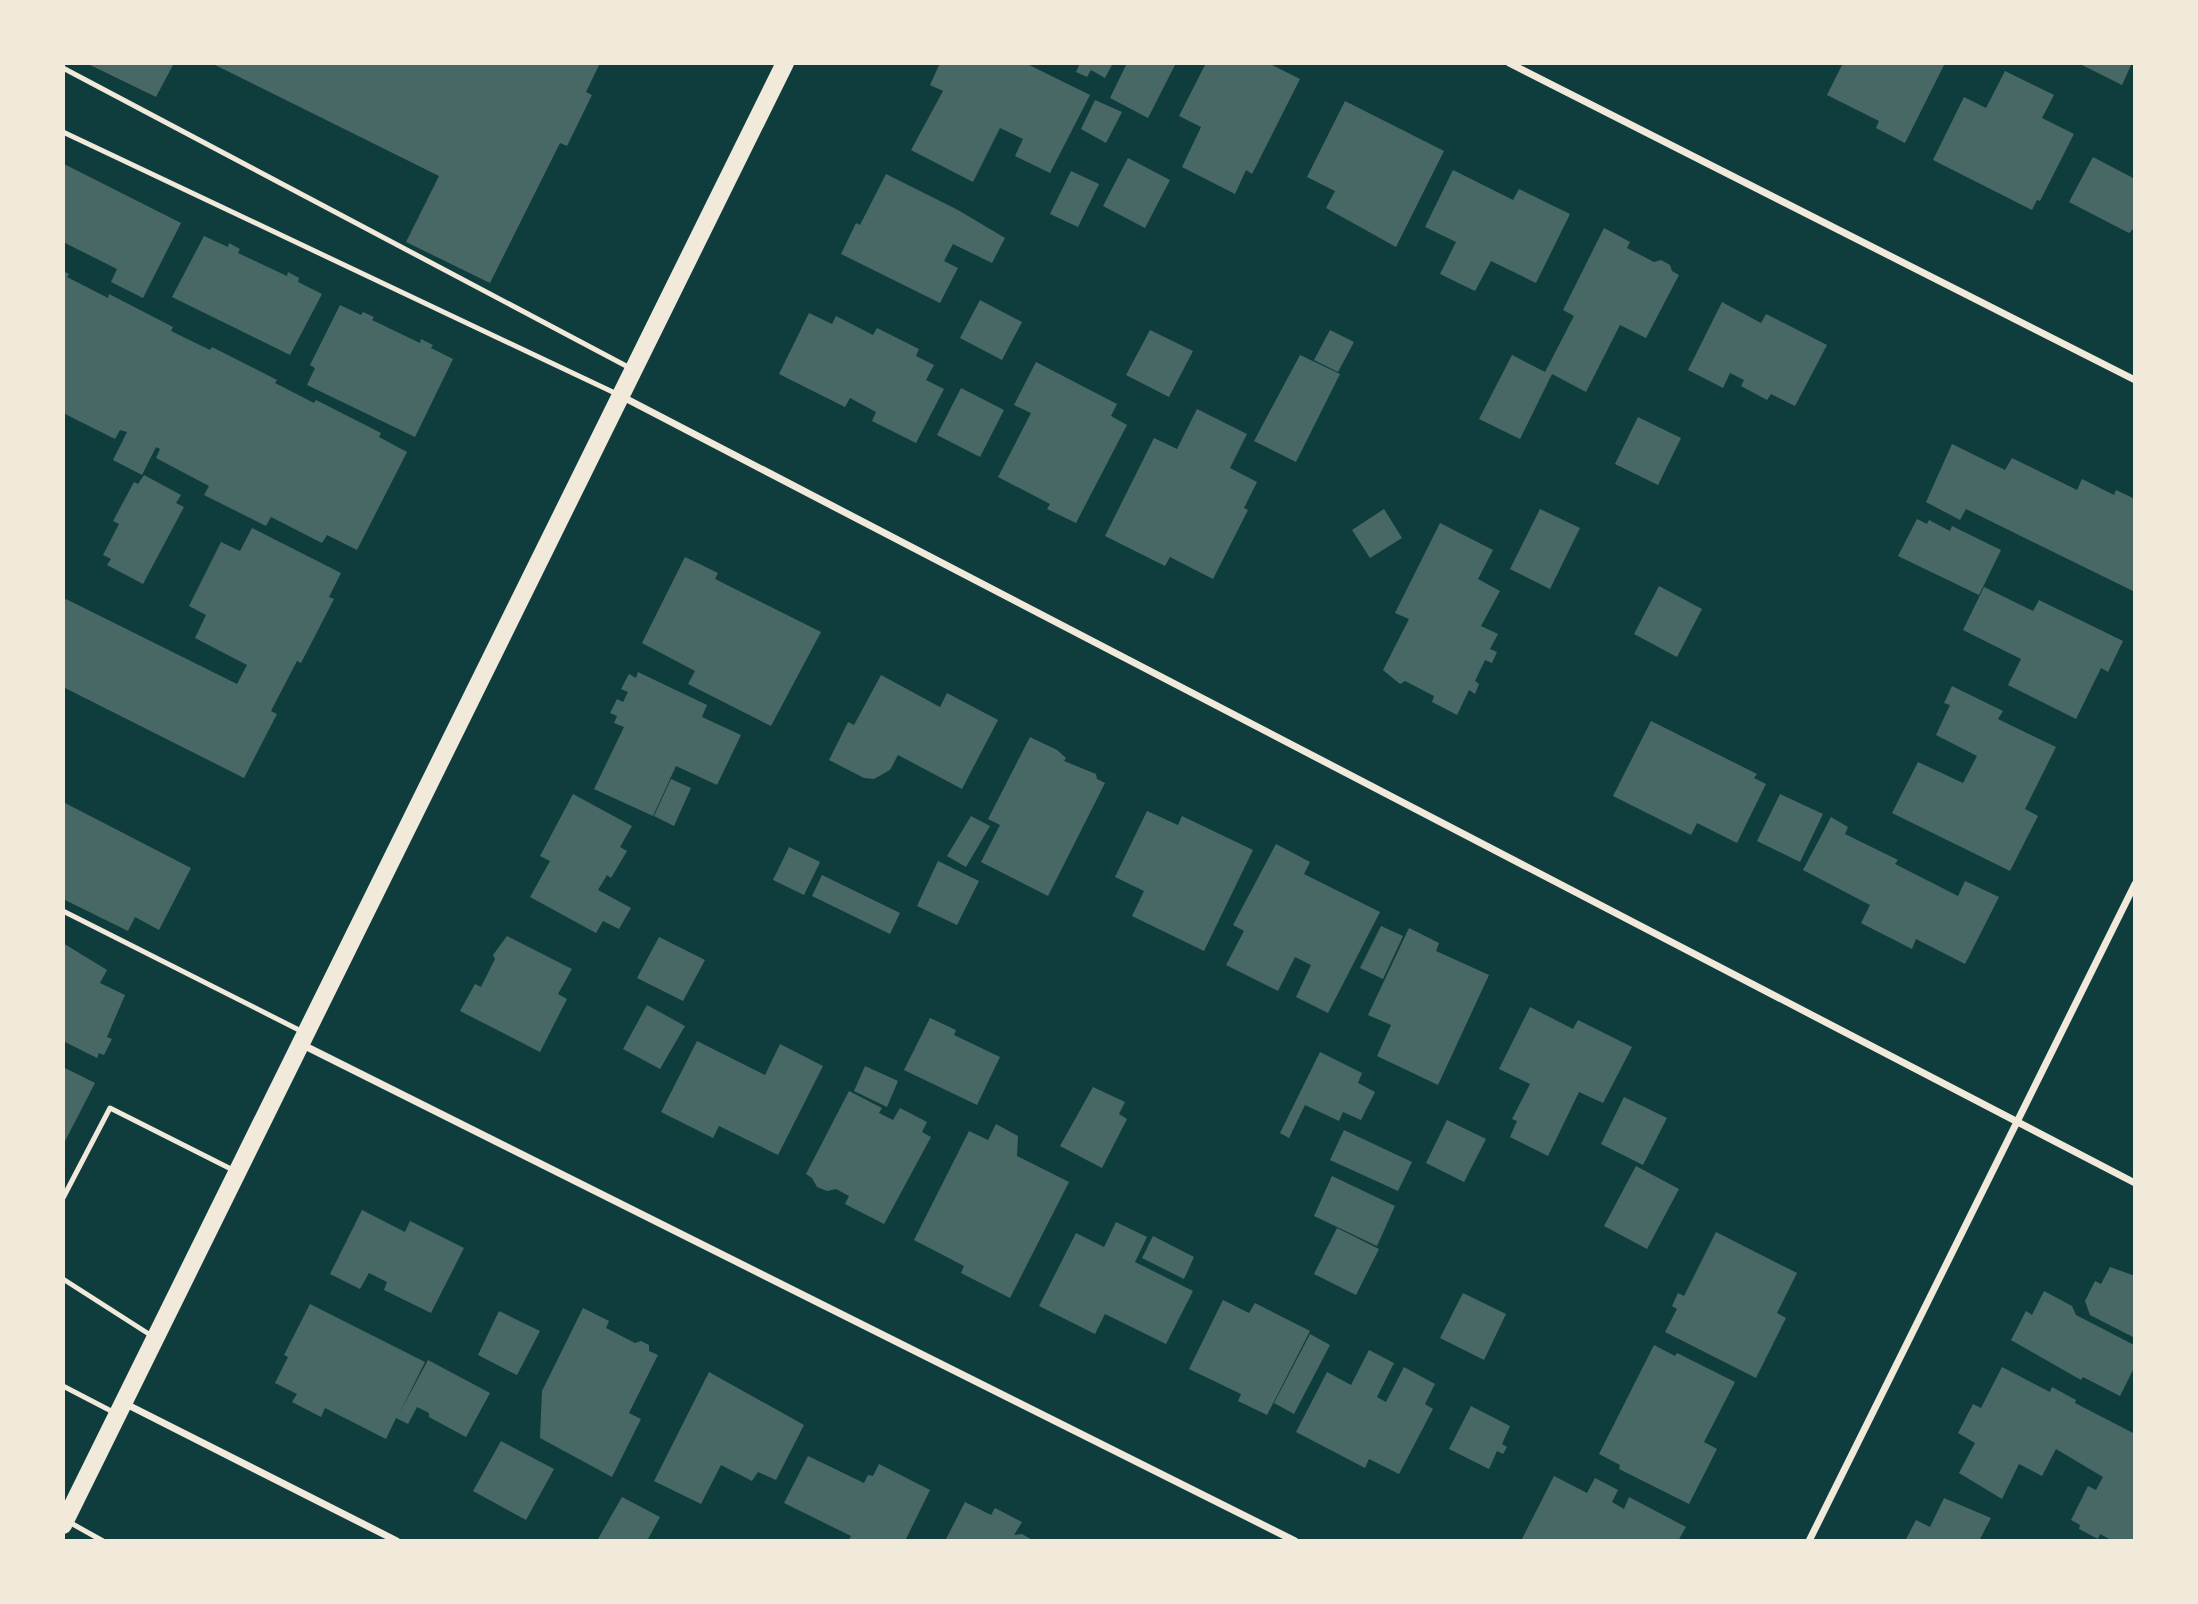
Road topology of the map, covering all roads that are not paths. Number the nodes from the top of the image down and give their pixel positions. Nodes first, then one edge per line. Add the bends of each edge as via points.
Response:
1 (785, 63) edge
2 (1509, 63) edge
3 (63, 68) edge
4 (63, 132) edge
5 (633, 369) junction
6 (2135, 380) edge
7 (620, 396) junction
8 (2135, 884) edge
9 (63, 911) edge
10 (303, 1039) junction
11 (2015, 1121) junction
12 (236, 1172) junction
13 (2135, 1183) edge
14 (63, 1198) edge
15 (63, 1279) edge
16 (155, 1338) junction
17 (63, 1387) edge
18 (121, 1408) junction
19 (64, 1523) edge
20 (103, 1541) edge
21 (397, 1541) edge
22 (1295, 1541) edge
23 (1809, 1541) edge

1 - 5 main road
2 - 6 street
3 - 5 lane
4 - 7 lane
5 - 7 main road
7 - 10 main road
7 - 11 street
8 - 11 street
9 - 10 lane
10 - 12 main road
10 - 22 street
11 - 13 street
11 - 23 street
12 - 14 lane via 110,1108
12 - 16 main road
15 - 16 lane
16 - 18 main road
17 - 18 lane
18 - 19 main road
18 - 21 street
19 - 20 lane

